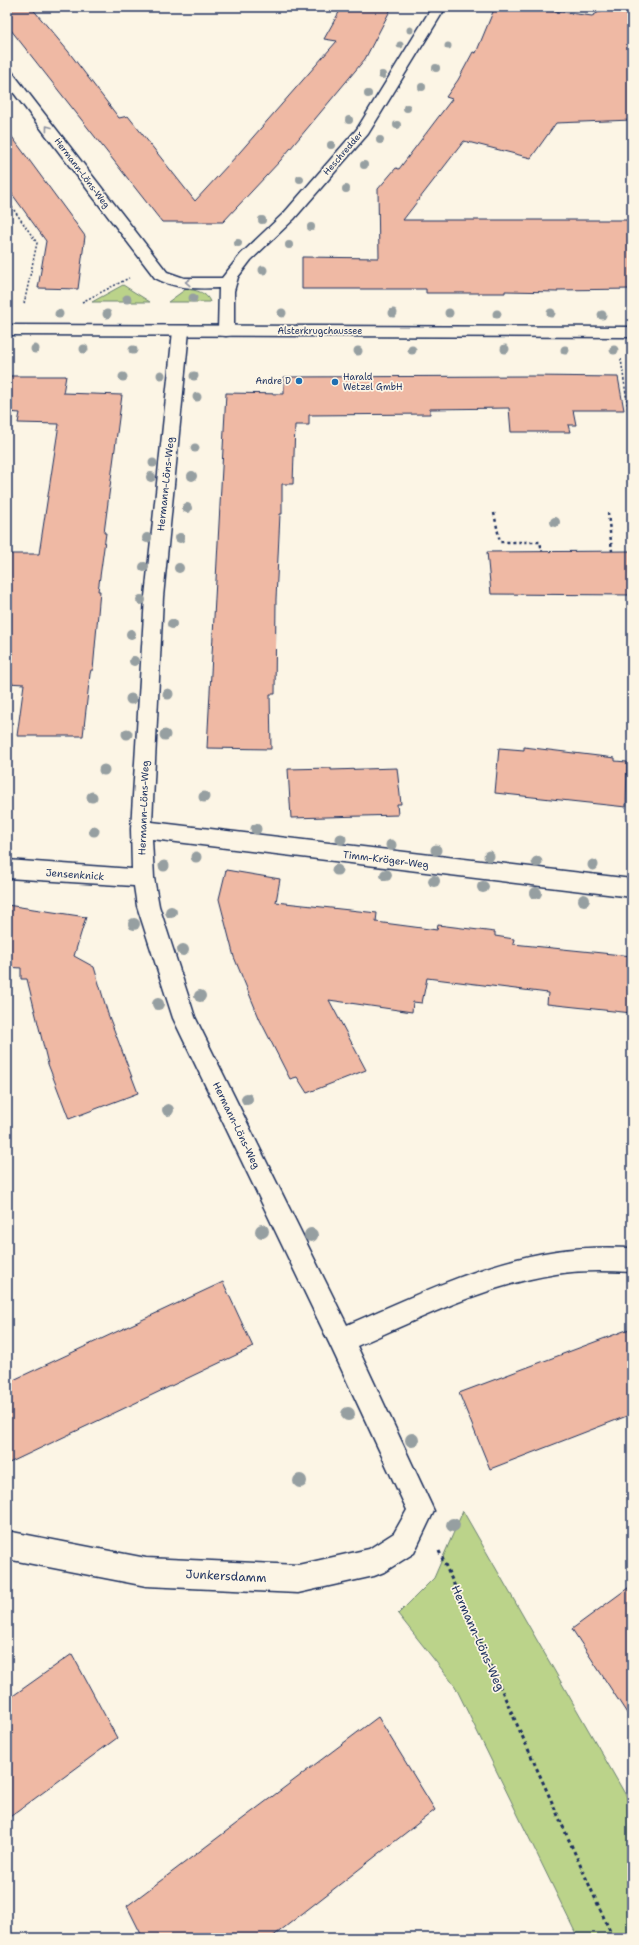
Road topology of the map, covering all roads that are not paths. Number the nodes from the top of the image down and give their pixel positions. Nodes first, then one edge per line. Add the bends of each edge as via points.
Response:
1 (438, 7) edge
2 (7, 75) edge
3 (227, 283) junction
4 (7, 330) edge
5 (181, 330) junction
6 (226, 331) junction
7 (632, 332) edge
8 (141, 829) junction
9 (7, 869) edge
10 (143, 878) junction
11 (632, 888) edge
12 (632, 1260) edge
13 (341, 1340) junction
14 (421, 1511) joint
15 (7, 1545) edge

1 - 3 street, Heschredder via 363,131 289,216 246,257
3 -> 2 street, Hermann-Löns-Weg via 175,281 161,275
3 - 6 street
4 - 5 street, Alsterkrugchaussee
5 - 6 street, Alsterkrugchaussee
5 - 8 street, Hermann-Löns-Weg via 154,597
6 - 7 street, Alsterkrugchaussee
8 - 10 street, Hermann-Löns-Weg
8 - 11 street, Timm-Kröger-Weg
9 - 10 street, Jensenknick
10 - 13 street, Hermann-Löns-Weg via 148,906 184,1018
12 - 13 street via 570,1259 509,1272 456,1291
13 - 14 street, Hermann-Löns-Weg
14 - 15 street, Junkersdamm via 404,1543 374,1562 298,1579 146,1572

